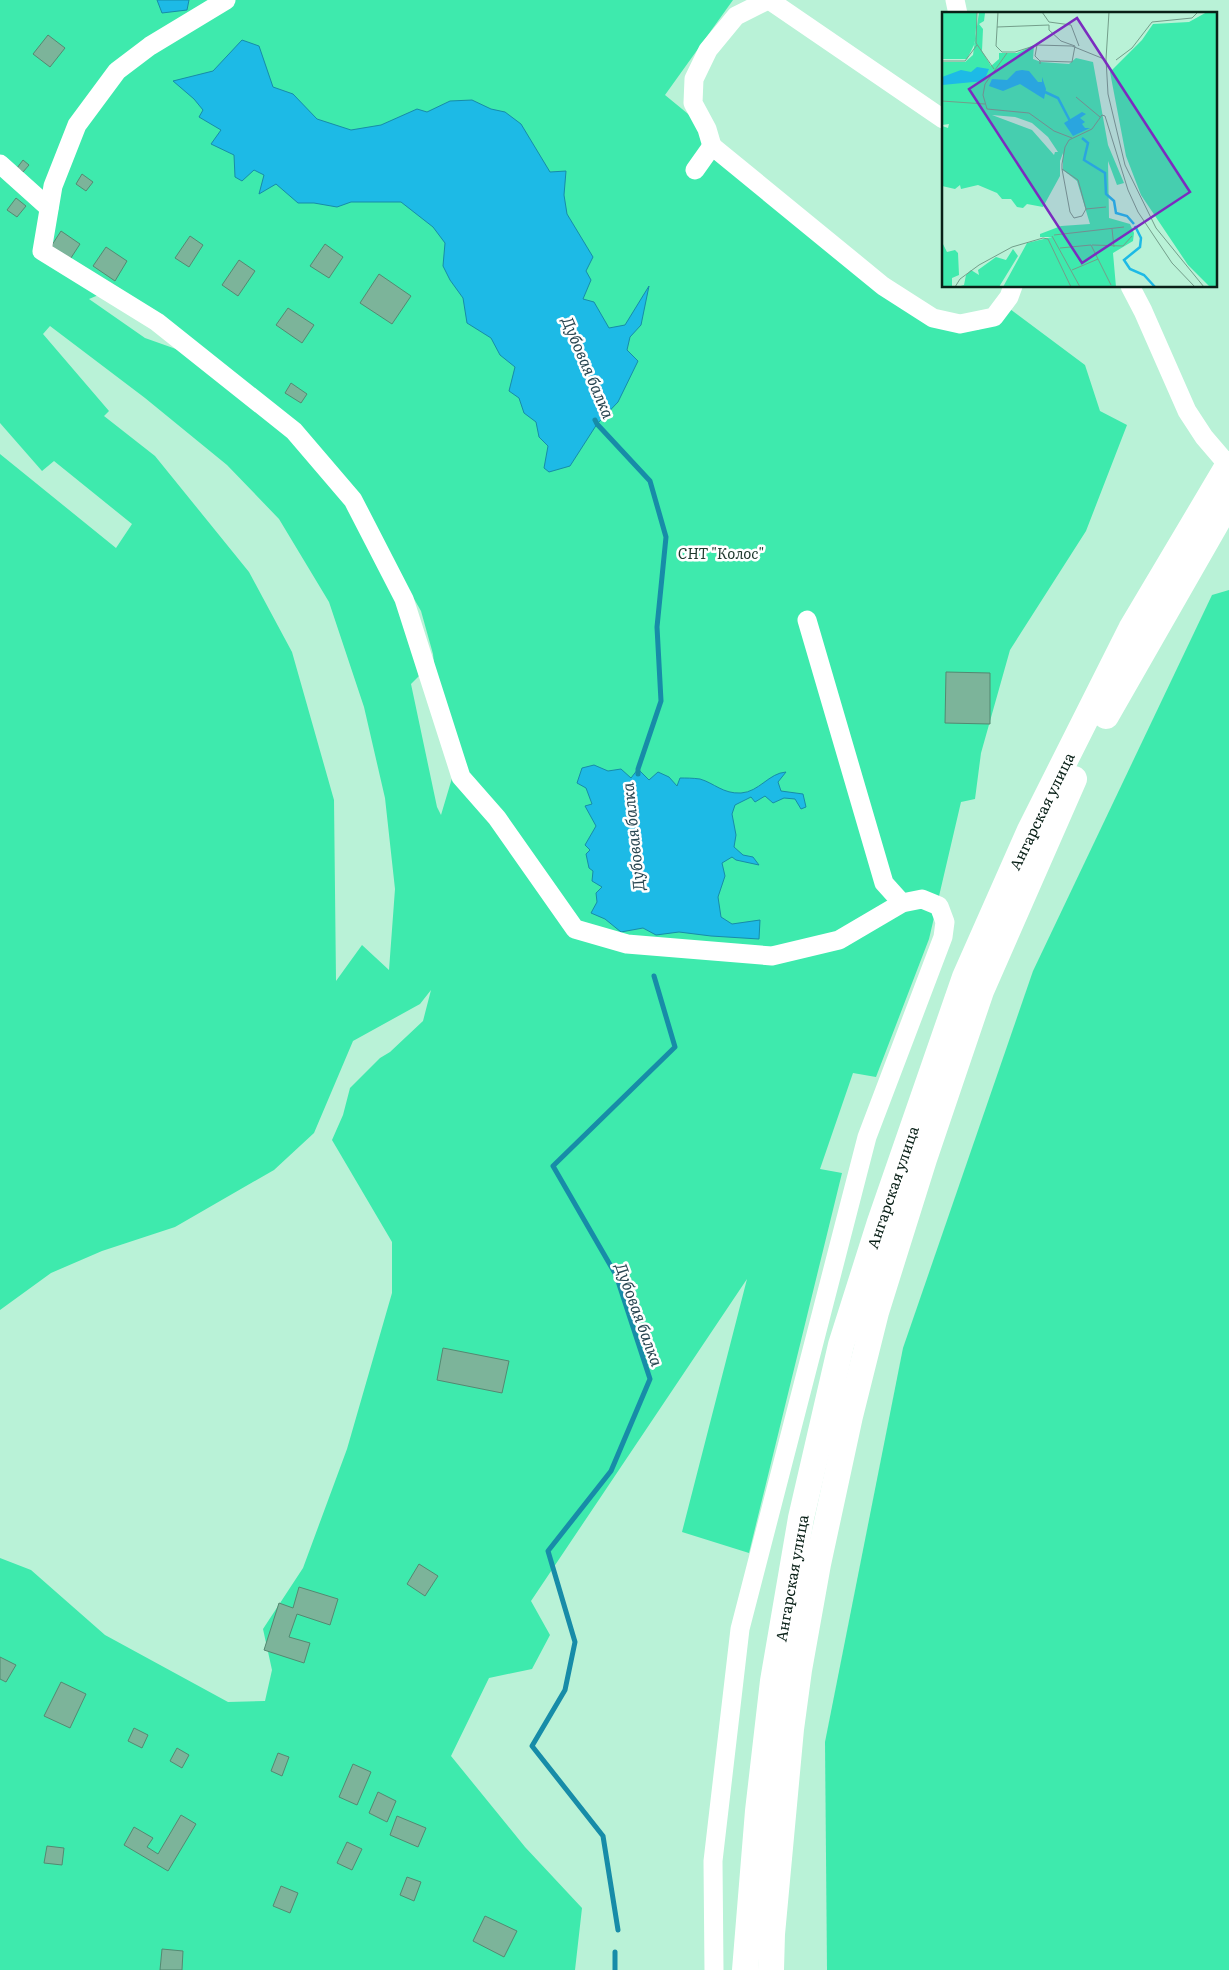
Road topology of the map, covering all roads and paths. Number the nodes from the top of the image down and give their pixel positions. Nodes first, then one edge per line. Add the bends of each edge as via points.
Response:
1 (226, 0) edge
2 (768, 0) edge
3 (942, 118) edge
4 (712, 146) junction
5 (0, 164) edge
6 (695, 170) dead end
7 (49, 208) junction
8 (1012, 288) edge
9 (1131, 288) edge
10 (1229, 464) edge
11 (1229, 501) edge
12 (807, 620) dead end
13 (902, 903) junction
14 (714, 1970) edge
15 (745, 1970) edge
16 (771, 1970) edge

1 - 7 street via 150,46 118,71 77,125 53,186
2 - 3 street
2 - 4 street via 736,16 708,50 694,79 693,103
4 - 6 street
4 - 8 street via 883,286 933,318 960,324 994,317 1009,298
5 - 7 street
7 - 13 street via 42,251 157,322 294,431 353,500 404,599 461,777 497,818 575,929 627,944 772,956 839,940
9 - 10 street via 1188,411 1204,438
10 - 15 main road, Ангарская улица via 1130,630 1030,830 965,977 880,1222 841,1344 799,1527 773,1682 758,1810
11 - 16 main road, Ангарская улица via 1084,757 981,991 876,1312 820,1555 799,1670
12 - 13 street via 884,883
13 - 14 street via 922,899 939,906 945,922 944,936 867,1137 740,1629 713,1861

